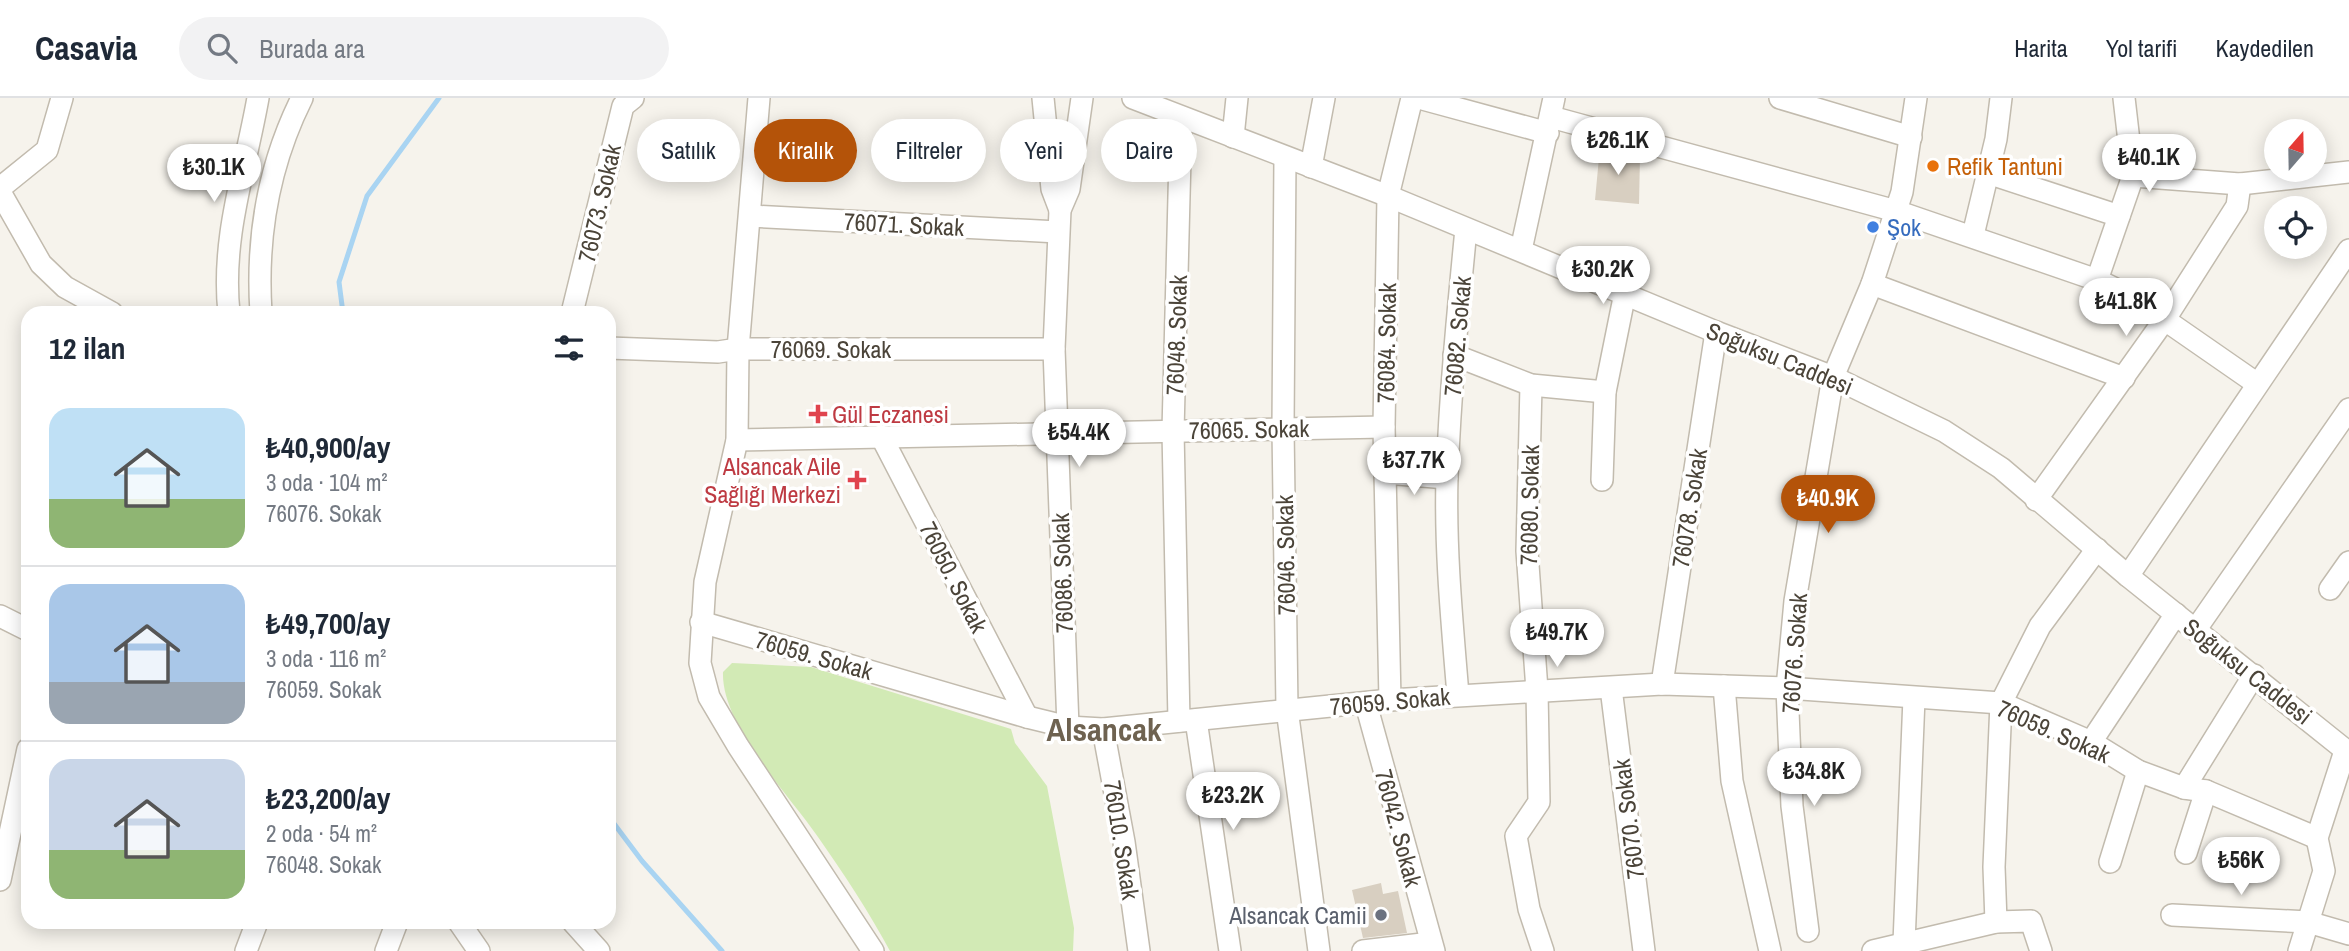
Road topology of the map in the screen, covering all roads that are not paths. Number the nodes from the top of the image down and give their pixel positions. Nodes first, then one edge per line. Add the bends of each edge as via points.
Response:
1 (62, 98) edge
2 (258, 98) edge
3 (302, 98) edge
4 (633, 98) edge
5 (759, 98) edge
6 (1043, 98) edge
7 (1082, 98) edge
8 (1237, 98) edge
9 (1324, 98) edge
10 (1412, 98) edge
11 (1419, 98) edge
12 (1916, 98) edge
13 (2001, 98) edge
14 (2124, 98) edge
15 (1789, 99) edge
16 (1139, 100) edge
17 (1551, 116) edge
18 (1181, 118) junction
19 (1233, 137) junction
20 (1911, 137) junction
21 (1285, 157) junction
22 (1311, 167) junction
23 (2349, 172) edge
24 (1988, 173) junction
25 (2133, 176) junction
26 (2240, 184) junction
27 (0, 190) edge
28 (1388, 196) junction
29 (1060, 210) junction
30 (1896, 211) junction
31 (750, 216) junction
32 (2119, 216) junction
33 (1466, 229) junction
34 (1058, 232) junction
35 (1973, 235) junction
36 (1521, 250) junction
37 (2349, 250) edge
38 (2096, 280) junction
39 (1872, 284) junction
40 (1625, 293) junction
41 (99, 306) edge
42 (228, 306) edge
43 (261, 306) edge
44 (574, 306) edge
45 (2165, 319) junction
46 (1716, 332) junction
47 (616, 348) edge
48 (738, 349) junction
49 (1054, 349) junction
50 (1454, 355) junction
51 (1833, 377) junction
52 (2124, 378) junction
53 (2256, 383) junction
54 (1531, 384) junction
55 (1605, 392) junction
56 (2349, 408) edge
57 (1384, 427) junction
58 (1283, 428) junction
59 (1173, 431) junction
60 (1056, 432) junction
61 (881, 436) junction
62 (737, 440) junction
63 (1385, 473) junction
64 (1447, 478) junction
65 (1602, 480) dead end
66 (2036, 500) junction
67 (2097, 549) junction
68 (2349, 562) edge
69 (2128, 576) junction
70 (2330, 589) dead end
71 (2176, 614) junction
72 (0, 616) edge
73 (701, 622) junction
74 (21, 626) edge
75 (2196, 629) junction
76 (2255, 675) junction
77 (1662, 684) junction
78 (1724, 686) junction
79 (1611, 688) junction
80 (1787, 688) junction
81 (1538, 690) junction
82 (1458, 695) junction
83 (1914, 698) junction
84 (1390, 700) junction
85 (2001, 703) junction
86 (1366, 704) junction
87 (1287, 709) junction
88 (1027, 717) junction
89 (1187, 721) junction
90 (1068, 727) junction
91 (1103, 729) junction
92 (2091, 742) junction
93 (2347, 752) edge
94 (2138, 771) junction
95 (21, 782) edge
96 (2184, 788) junction
97 (2206, 791) junction
98 (2317, 838) junction
99 (2186, 853) dead end
100 (2110, 862) dead end
101 (0, 880) edge
102 (2172, 915) dead end
103 (1996, 922) junction
104 (2308, 922) junction
105 (254, 929) edge
106 (394, 929) edge
107 (464, 929) edge
108 (579, 929) edge
109 (1808, 931) dead end
110 (2349, 934) edge
111 (1952, 942) edge
112 (1905, 943) junction
113 (1433, 947) edge
114 (246, 951) edge
115 (386, 951) edge
116 (479, 951) edge
117 (599, 951) edge
118 (873, 951) edge
119 (1139, 951) edge
120 (1230, 951) edge
121 (1319, 951) edge
122 (1363, 951) edge
123 (1542, 951) edge
124 (1644, 951) edge
125 (1770, 951) edge
126 (1873, 951) edge
127 (2041, 951) edge
128 (2299, 951) edge

1 - 27 street via 47,150
2 - 42 street via 225,274
3 - 43 street via 285,133 263,217
4 - 44 street, 76073. Sokak via 623,106
5 - 31 street
6 - 29 street, 76086. Sokak via 1052,189
7 - 29 street, 76086. Sokak via 1069,189
8 - 19 street
9 - 22 street
10 - 28 street, 76084. Sokak
11 - 17 street
12 - 20 street, 76076. Sokak
13 - 24 street
14 - 25 street
15 - 20 street
16 - 18 street, Soğuksu Caddesi
17 - 30 street
17 - 36 street
18 - 19 street, Soğuksu Caddesi
18 - 59 street, 76048. Sokak
19 - 21 street, Soğuksu Caddesi
20 - 30 street, 76076. Sokak
21 - 22 street, Soğuksu Caddesi
21 - 58 street, 76046. Sokak
22 - 28 street, Soğuksu Caddesi
23 - 26 street
24 - 32 street
24 - 35 street
25 - 26 street
25 - 32 street
26 - 45 street via 2237,206
27 - 41 street via 41,264 65,287
28 - 33 street, Soğuksu Caddesi
28 - 57 street, 76084. Sokak
29 - 34 street, 76086. Sokak
30 - 35 street
30 - 39 street, 76076. Sokak
31 - 34 street, 76071. Sokak
31 - 48 street
32 - 38 street
33 - 36 street, Soğuksu Caddesi
33 - 50 street, 76082. Sokak
34 - 49 street, 76086. Sokak
35 - 38 street
36 - 40 street, Soğuksu Caddesi
37 - 53 street
38 - 45 street
39 - 51 street, 76076. Sokak
39 - 52 street
40 - 46 street, Soğuksu Caddesi
40 - 55 street
45 - 52 street
45 - 53 street
46 - 51 street, Soğuksu Caddesi
46 - 77 street, 76078. Sokak
47 - 48 street, 76069. Sokak
48 - 49 street, 76069. Sokak
48 - 62 street
49 - 60 street, 76086. Sokak
50 - 54 street
50 - 64 street, 76082. Sokak
51 - 66 street, Soğuksu Caddesi via 1944,431 2001,468
51 - 80 street, 76076. Sokak via 1795,601
52 - 66 street
53 - 69 street
54 - 55 street
54 - 81 street, 76080. Sokak via 1527,551
55 - 65 street
56 - 75 street
57 - 58 street, 76065. Sokak
57 - 63 street, 76084. Sokak
58 - 59 street, 76065. Sokak
58 - 87 street, 76046. Sokak
59 - 60 street, 76065. Sokak
59 - 89 street, 76048. Sokak
60 - 61 street, 76065. Sokak
60 - 90 street, 76086. Sokak
61 - 62 street, 76065. Sokak
61 - 88 street, 76050. Sokak
62 - 73 street via 705,582
63 - 64 street
63 - 84 street, 76084. Sokak
64 - 82 street, 76082. Sokak
66 - 67 street, Soğuksu Caddesi
67 - 69 street, Soğuksu Caddesi
67 - 85 street via 2040,626
68 - 70 street
69 - 71 street, Soğuksu Caddesi
71 - 75 street, Soğuksu Caddesi
71 - 92 street
72 - 74 street
73 - 88 street, 76059. Sokak
73 - 118 street via 700,663 709,697
75 - 76 street, Soğuksu Caddesi
76 - 93 street, Soğuksu Caddesi
76 - 96 street
77 - 78 street, 76059. Sokak
77 - 79 street, 76059. Sokak
78 - 80 street, 76059. Sokak
78 - 125 street via 1732,781
79 - 81 street, 76059. Sokak
79 - 124 street, 76070. Sokak
80 - 83 street, 76059. Sokak
80 - 109 street, 76076. Sokak via 1792,806
81 - 82 street, 76059. Sokak
81 - 123 street, 76080. Sokak via 1539,802 1516,836
82 - 84 street, 76059. Sokak
83 - 85 street, 76059. Sokak
83 - 112 street
84 - 86 street, 76059. Sokak
85 - 92 street, 76059. Sokak
85 - 103 street
86 - 87 street, 76059. Sokak
86 - 113 street, 76042. Sokak
87 - 89 street, 76059. Sokak
87 - 121 street, 76046. Sokak
88 - 90 street, 76059. Sokak
89 - 91 street, 76059. Sokak
89 - 120 street, 76048. Sokak
90 - 91 street, 76059. Sokak
91 - 119 street, 76010. Sokak
92 - 94 street, 76059. Sokak
93 - 98 street
94 - 96 street, 76059. Sokak
94 - 100 street
95 - 101 street
96 - 97 street, 76059. Sokak
97 - 98 street, 76059. Sokak
97 - 99 street
98 - 104 street via 2324,871
102 - 104 street
103 - 111 street
103 - 127 street via 2031,921
104 - 110 street
104 - 128 street
105 - 114 street
106 - 115 street
107 - 116 street
108 - 117 street
111 - 112 street
112 - 126 street
113 - 122 street

